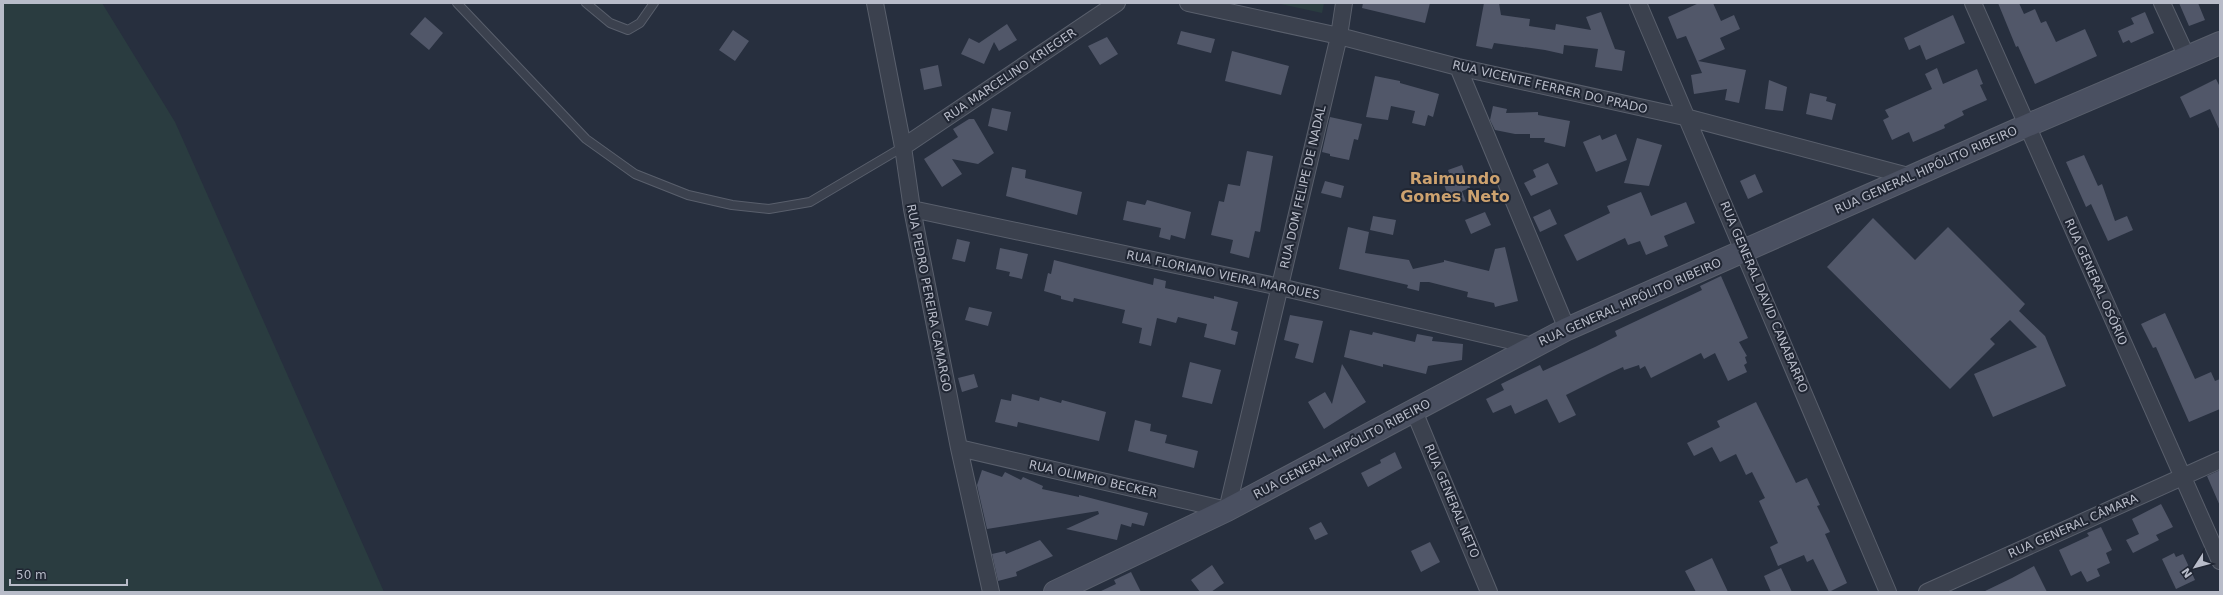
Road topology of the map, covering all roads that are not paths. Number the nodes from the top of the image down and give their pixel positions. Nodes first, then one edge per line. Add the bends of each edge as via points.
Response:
1 (456, 3) edge
2 (586, 3) edge
3 (654, 3) edge
4 (875, 3) edge
5 (1118, 3) edge
6 (1188, 3) edge
7 (1344, 3) edge
8 (1638, 3) edge
9 (1973, 3) edge
10 (2162, 3) edge
11 (1339, 36) junction
12 (2220, 43) edge
13 (2186, 57) junction
14 (1458, 67) junction
15 (1689, 118) junction
16 (2026, 126) junction
17 (903, 147) junction
18 (1912, 177) junction
19 (912, 209) junction
20 (1744, 250) junction
21 (1280, 287) junction
22 (1568, 329) junction
23 (1533, 346) junction
24 (1414, 411) junction
25 (959, 448) junction
26 (2220, 460) edge
27 (2183, 477) junction
28 (1227, 510) junction
29 (2220, 561) edge
30 (991, 592) edge
31 (1055, 592) edge
32 (1490, 592) edge
33 (1888, 592) edge
34 (1927, 592) edge

1 - 17 lane via 586,139 635,174 688,195 732,205 769,209 810,202
2 - 3 lane via 610,23 628,30 640,23
4 - 17 street, RUA PEDRO PEREIRA CAMARGO
5 - 17 street, RUA MARCELINO KRIEGER
6 - 11 street, RUA VICENTE FERRER DO PRADO
7 - 11 street, RUA DOM FELIPE DE NADAL
8 - 15 street, RUA GENERAL DAVID CANABARRO
9 - 16 street, RUA GENERAL OSÓRIO
10 - 13 street
11 - 14 street, RUA VICENTE FERRER DO PRADO
11 - 21 street, RUA DOM FELIPE DE NADAL
12 - 13 street, RUA GENERAL HIPÓLITO RIBEIRO
13 - 16 street, RUA GENERAL HIPÓLITO RIBEIRO
14 - 15 street, RUA VICENTE FERRER DO PRADO
14 - 22 street
15 - 18 street, RUA VICENTE FERRER DO PRADO
15 - 20 street, RUA GENERAL DAVID CANABARRO
16 - 18 street, RUA GENERAL HIPÓLITO RIBEIRO
16 - 27 street, RUA GENERAL OSÓRIO
17 - 19 street, RUA PEDRO PEREIRA CAMARGO
18 - 20 street, RUA GENERAL HIPÓLITO RIBEIRO
19 - 21 street, RUA FLORIANO VIEIRA MARQUES
19 - 25 street, RUA PEDRO PEREIRA CAMARGO
20 - 22 street, RUA GENERAL HIPÓLITO RIBEIRO
20 - 33 street, RUA GENERAL DAVID CANABARRO
21 - 23 street, RUA FLORIANO VIEIRA MARQUES
21 - 28 street, RUA DOM FELIPE DE NADAL
22 - 23 street, RUA GENERAL HIPÓLITO RIBEIRO
23 - 24 street, RUA GENERAL HIPÓLITO RIBEIRO
24 - 28 street, RUA GENERAL HIPÓLITO RIBEIRO
24 - 32 street, RUA GENERAL NETO
25 - 28 street, RUA OLIMPIO BECKER
25 - 30 street, RUA PEDRO PEREIRA CAMARGO
26 - 27 street, RUA GENERAL CÂMARA
27 - 29 street, RUA GENERAL OSÓRIO
27 - 34 street, RUA GENERAL CÂMARA
28 - 31 street, RUA GENERAL HIPÓLITO RIBEIRO

